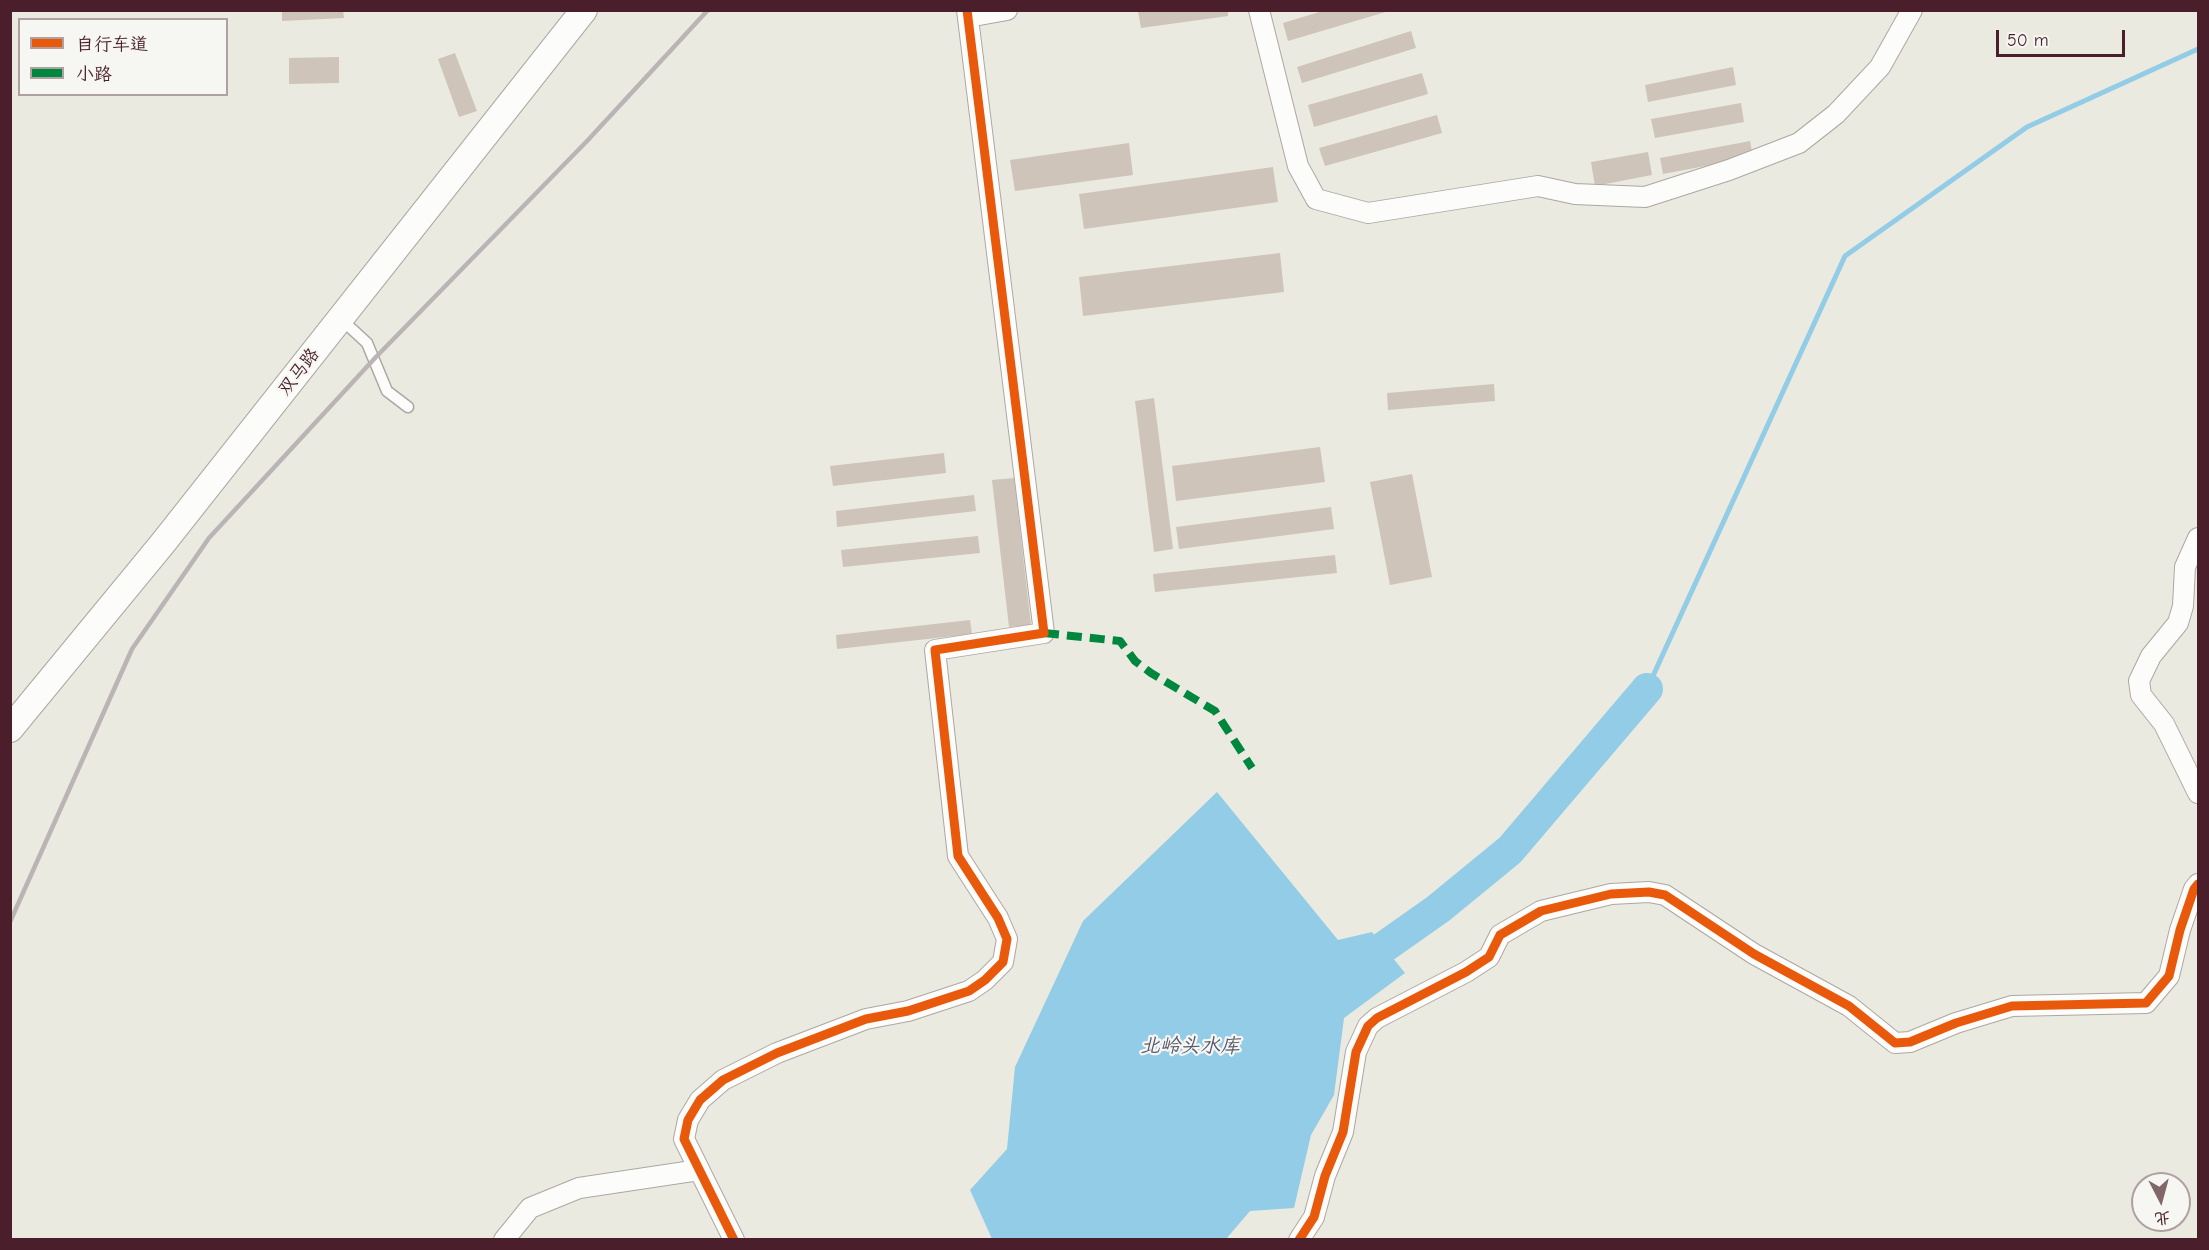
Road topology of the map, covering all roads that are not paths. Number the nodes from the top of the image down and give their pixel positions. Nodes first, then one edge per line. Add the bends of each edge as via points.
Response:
1 (584, 10) edge
2 (1007, 10) edge
3 (1259, 10) edge
4 (1912, 10) edge
5 (967, 14) edge
6 (341, 319) junction
7 (408, 407) dead end
8 (2199, 538) edge
9 (10, 729) edge
10 (2199, 793) edge
11 (2199, 884) edge
12 (699, 1170) junction
13 (504, 1239) edge
14 (734, 1239) edge
15 (1299, 1239) edge

1 - 6 street, 双马路
2 - 5 street
3 - 4 street via 1298,166 1316,199 1368,213 1538,186 1575,194 1645,197 1729,170 1799,143 1836,114 1880,67
5 - 12 street via 1044,633 935,650 958,856 1007,939 1003,962 969,991 908,1011 866,1019 777,1053 723,1080 700,1100 688,1120 684,1139
6 - 7 lane via 367,343 387,390
6 - 9 street, 双马路
8 - 10 street via 2185,567 2178,623 2151,656 2139,681 2141,695 2164,724
11 - 15 street via 2180,930 2169,976 2146,1003 2012,1006 1910,1042 1895,1043 1849,1006 1754,954 1665,895 1611,894 1540,911 1500,935 1489,957 1368,1026 1356,1052 1343,1132 1314,1217
12 - 13 street via 579,1188 530,1208
12 - 14 street

